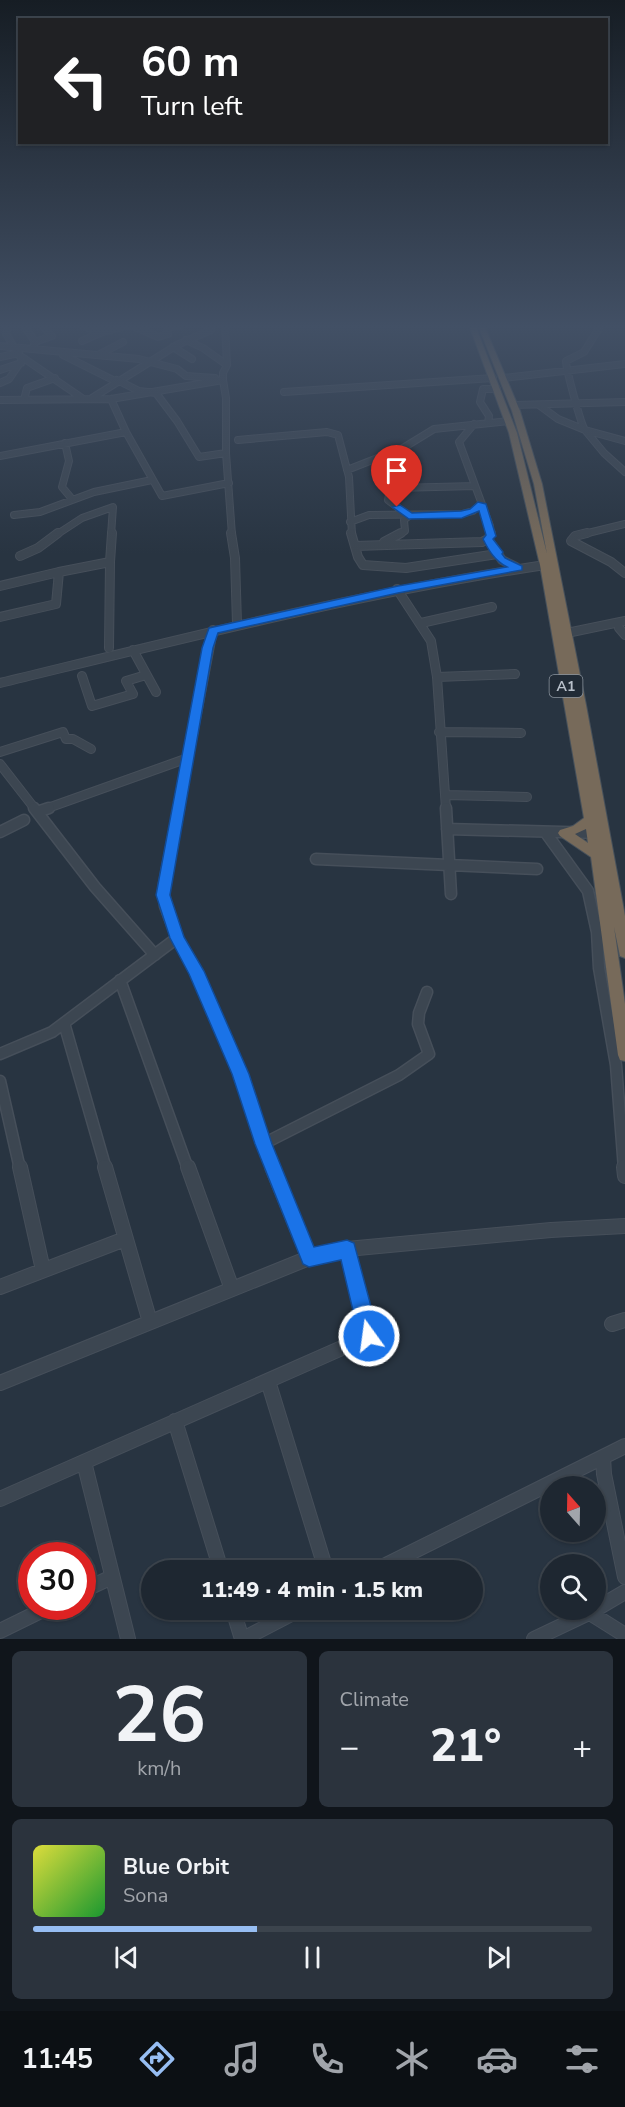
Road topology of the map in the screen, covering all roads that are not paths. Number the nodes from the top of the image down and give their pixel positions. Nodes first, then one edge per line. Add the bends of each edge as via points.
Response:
1 (112, 401) edge
2 (162, 401) edge
3 (226, 401) edge
4 (480, 401) edge
5 (503, 401) edge
6 (511, 401) edge
7 (625, 402) edge
8 (576, 404) junction
9 (514, 405) junction
10 (538, 405) junction
11 (509, 421) junction
12 (488, 423) junction
13 (474, 424) junction
14 (585, 430) junction
15 (126, 432) junction
16 (238, 440) dead end
17 (625, 441) edge
18 (65, 443) junction
19 (226, 453) junction
20 (0, 456) edge
21 (347, 470) junction
22 (625, 472) edge
23 (152, 480) junction
24 (229, 483) junction
25 (475, 486) junction
26 (72, 499) junction
27 (481, 504) junction
28 (14, 514) dead end
29 (409, 516) junction
30 (350, 522) junction
31 (625, 524) edge
32 (488, 539) junction
33 (377, 545) junction
34 (356, 546) junction
35 (497, 554) junction
36 (20, 556) dead end
37 (110, 562) junction
38 (545, 565) junction
39 (518, 568) junction
40 (59, 572) junction
41 (625, 573) edge
42 (0, 586) edge
43 (398, 589) junction
44 (492, 607) dead end
45 (0, 617) edge
46 (625, 621) edge
47 (421, 623) junction
48 (237, 624) junction
49 (622, 627) edge
50 (213, 630) junction
51 (625, 635) edge
52 (568, 636) junction
53 (110, 648) dead end
54 (133, 650) junction
55 (515, 674) dead end
56 (146, 675) junction
57 (82, 676) dead end
58 (437, 677) junction
59 (0, 683) edge
60 (156, 692) dead end
61 (439, 732) junction
62 (521, 733) dead end
63 (91, 749) dead end
64 (0, 752) edge
65 (188, 758) junction
66 (0, 764) edge
67 (446, 795) junction
68 (527, 797) dead end
69 (37, 813) junction
70 (24, 820) dead end
71 (447, 829) junction
72 (592, 830) junction
73 (0, 832) edge
74 (558, 834) junction
75 (605, 836) junction
76 (597, 855) junction
77 (316, 859) dead end
78 (450, 866) junction
79 (537, 868) dead end
80 (451, 894) dead end
81 (177, 938) junction
82 (625, 952) edge
83 (155, 955) junction
84 (120, 980) junction
85 (427, 992) dead end
86 (64, 1023) junction
87 (0, 1054) edge
88 (625, 1055) edge
89 (0, 1081) edge
90 (263, 1144) junction
91 (625, 1176) edge
92 (625, 1226) edge
93 (125, 1239) junction
94 (348, 1251) junction
95 (309, 1258) junction
96 (42, 1270) junction
97 (0, 1287) edge
98 (232, 1289) junction
99 (150, 1322) junction
100 (268, 1381) junction
101 (0, 1383) edge
102 (176, 1421) junction
103 (625, 1446) edge
104 (603, 1457) junction
105 (84, 1462) junction
106 (0, 1499) edge
107 (218, 1560) edge
108 (323, 1560) edge
109 (396, 1560) edge
110 (112, 1577) junction
111 (625, 1577) edge
112 (96, 1584) edge
113 (625, 1592) edge
114 (606, 1604) edge
115 (22, 1620) edge
116 (236, 1620) edge
117 (279, 1620) edge
118 (575, 1620) edge
119 (606, 1620) edge
120 (0, 1631) edge
121 (625, 1635) edge
122 (128, 1639) edge
123 (242, 1639) edge
124 (534, 1639) edge

1 - 15 street
2 - 19 street via 199,457
3 - 19 street
4 - 12 street via 489,416
5 - 11 highway, A1
6 - 9 highway, A1
7 - 8 street
8 - 10 street
8 - 14 street
9 - 10 street
9 - 52 highway, A1 via 538,484
10 - 14 street
11 - 12 street
11 - 38 highway, A1
12 - 13 street
13 - 21 street via 430,430 403,448
13 - 25 street via 462,436 459,447
14 - 17 street
14 - 22 street
15 - 18 street
15 - 23 street
16 - 21 street via 332,432 339,437
18 - 20 street
18 - 26 street via 69,461 62,487
19 - 24 street
21 - 30 street
23 - 24 street via 162,496
23 - 26 street
24 - 48 street
25 - 27 street
25 - 29 street via 396,488 388,500
26 - 28 street via 40,512
27 - 29 street via 468,513
27 - 32 street via 490,526
29 - 30 street via 369,515
29 - 33 street via 404,520 405,531
30 - 34 street
31 - 41 street via 575,536 571,542
32 - 33 street
32 - 35 street
33 - 34 street
34 - 35 street via 363,565 386,568
35 - 39 street
36 - 37 street via 43,546 87,514 113,507
37 - 40 street
37 - 53 street
38 - 39 street
38 - 72 highway, A1
39 - 43 street
40 - 42 street
40 - 45 street via 56,604
43 - 47 street
43 - 48 street
44 - 47 street
46 - 52 street
47 - 58 street via 431,640
48 - 50 street
49 - 51 street
49 - 52 street
50 - 54 street
50 - 65 street
52 - 75 highway, A1
54 - 56 street
54 - 59 street
55 - 58 street
56 - 57 street via 126,681 133,694 92,706
56 - 60 street
58 - 61 street
61 - 62 street
61 - 67 street
63 - 64 street via 66,739 63,732
65 - 69 street
65 - 81 street via 163,895
66 - 69 street
67 - 68 street
67 - 71 street
69 - 83 street
70 - 73 street
71 - 74 street
71 - 78 street
72 - 74 highway
72 - 75 street
72 - 76 highway, A1
74 - 76 highway
74 - 91 street via 588,891 597,932 599,968 616,1065
75 - 82 highway, A1
76 - 88 highway, A1
77 - 78 street
78 - 79 street
78 - 80 street
81 - 83 street
81 - 90 street via 196,971 241,1074
83 - 84 street
84 - 86 street
84 - 98 street
85 - 90 street via 417,1021 429,1053 399,1075
86 - 87 street
86 - 93 street
89 - 96 street
90 - 95 street
92 - 94 street
93 - 96 street
93 - 99 street
94 - 95 street
94 - 100 street via 369,1336
95 - 98 street
96 - 97 street
98 - 99 street
99 - 101 street
100 - 102 street
100 - 108 street
102 - 105 street
102 - 107 street
103 - 104 street
104 - 109 street
104 - 111 street
105 - 106 street
105 - 110 street
110 - 112 street
110 - 122 street
113 - 114 street
115 - 120 street
116 - 123 street
117 - 123 street
118 - 124 street
119 - 121 street

